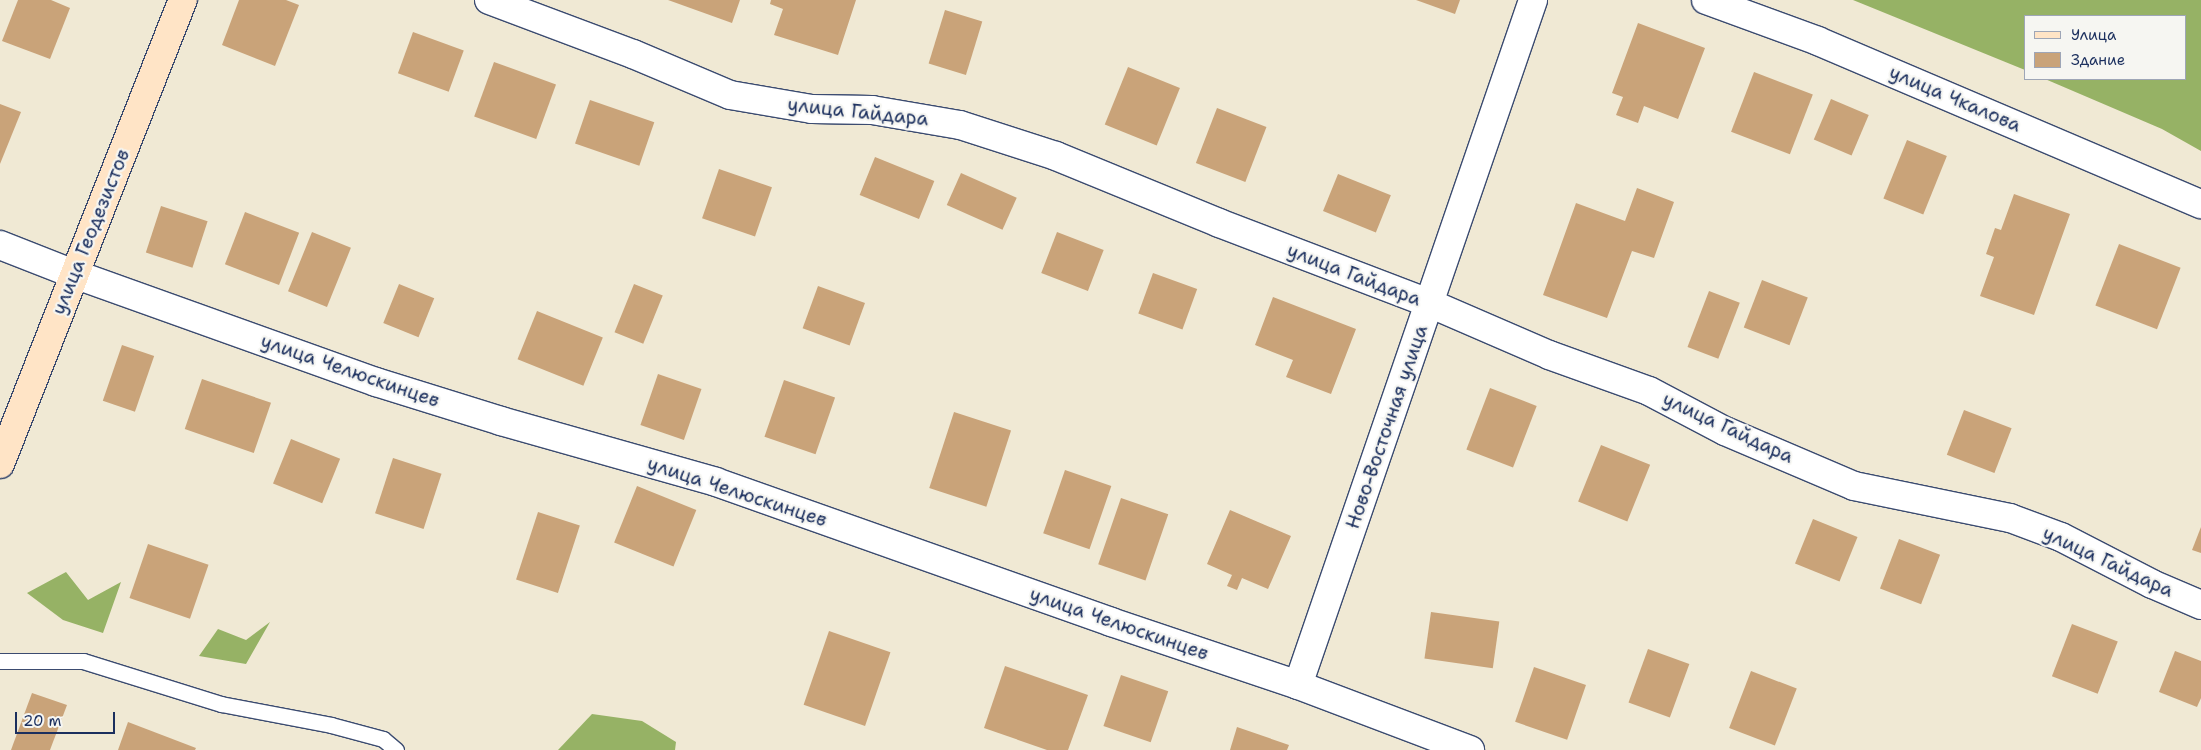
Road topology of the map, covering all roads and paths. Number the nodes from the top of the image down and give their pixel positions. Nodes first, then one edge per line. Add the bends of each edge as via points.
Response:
1 (183, 0) edge
2 (489, 0) edge
3 (1533, 0) edge
4 (1706, 0) edge
5 (2201, 204) edge
6 (0, 245) edge
7 (74, 274) junction
8 (1429, 303) junction
9 (0, 464) edge
10 (2201, 606) edge
11 (0, 661) edge
12 (1298, 684) junction
13 (396, 750) edge
14 (1470, 750) edge

1 - 7 street, улица Геодезистов
2 - 8 street, улица Гайдара via 633,54 730,95 812,109 872,110 960,125 1047,153
3 - 8 street, Ново-Восточная улица
4 - 5 street, улица Чкалова via 1818,41
6 - 7 street, улица Челюскинцев
7 - 9 street, улица Геодезистов
7 - 12 street, улица Челюскинцев via 385,385 716,482 1111,622
8 - 10 street, улица Гайдара via 1549,356 1648,391 1725,430 1854,486 2010,518 2061,537
8 - 12 street, Ново-Восточная улица
11 - 13 lane via 83,661 221,704 331,725 383,739
12 - 14 street, улица Челюскинцев

